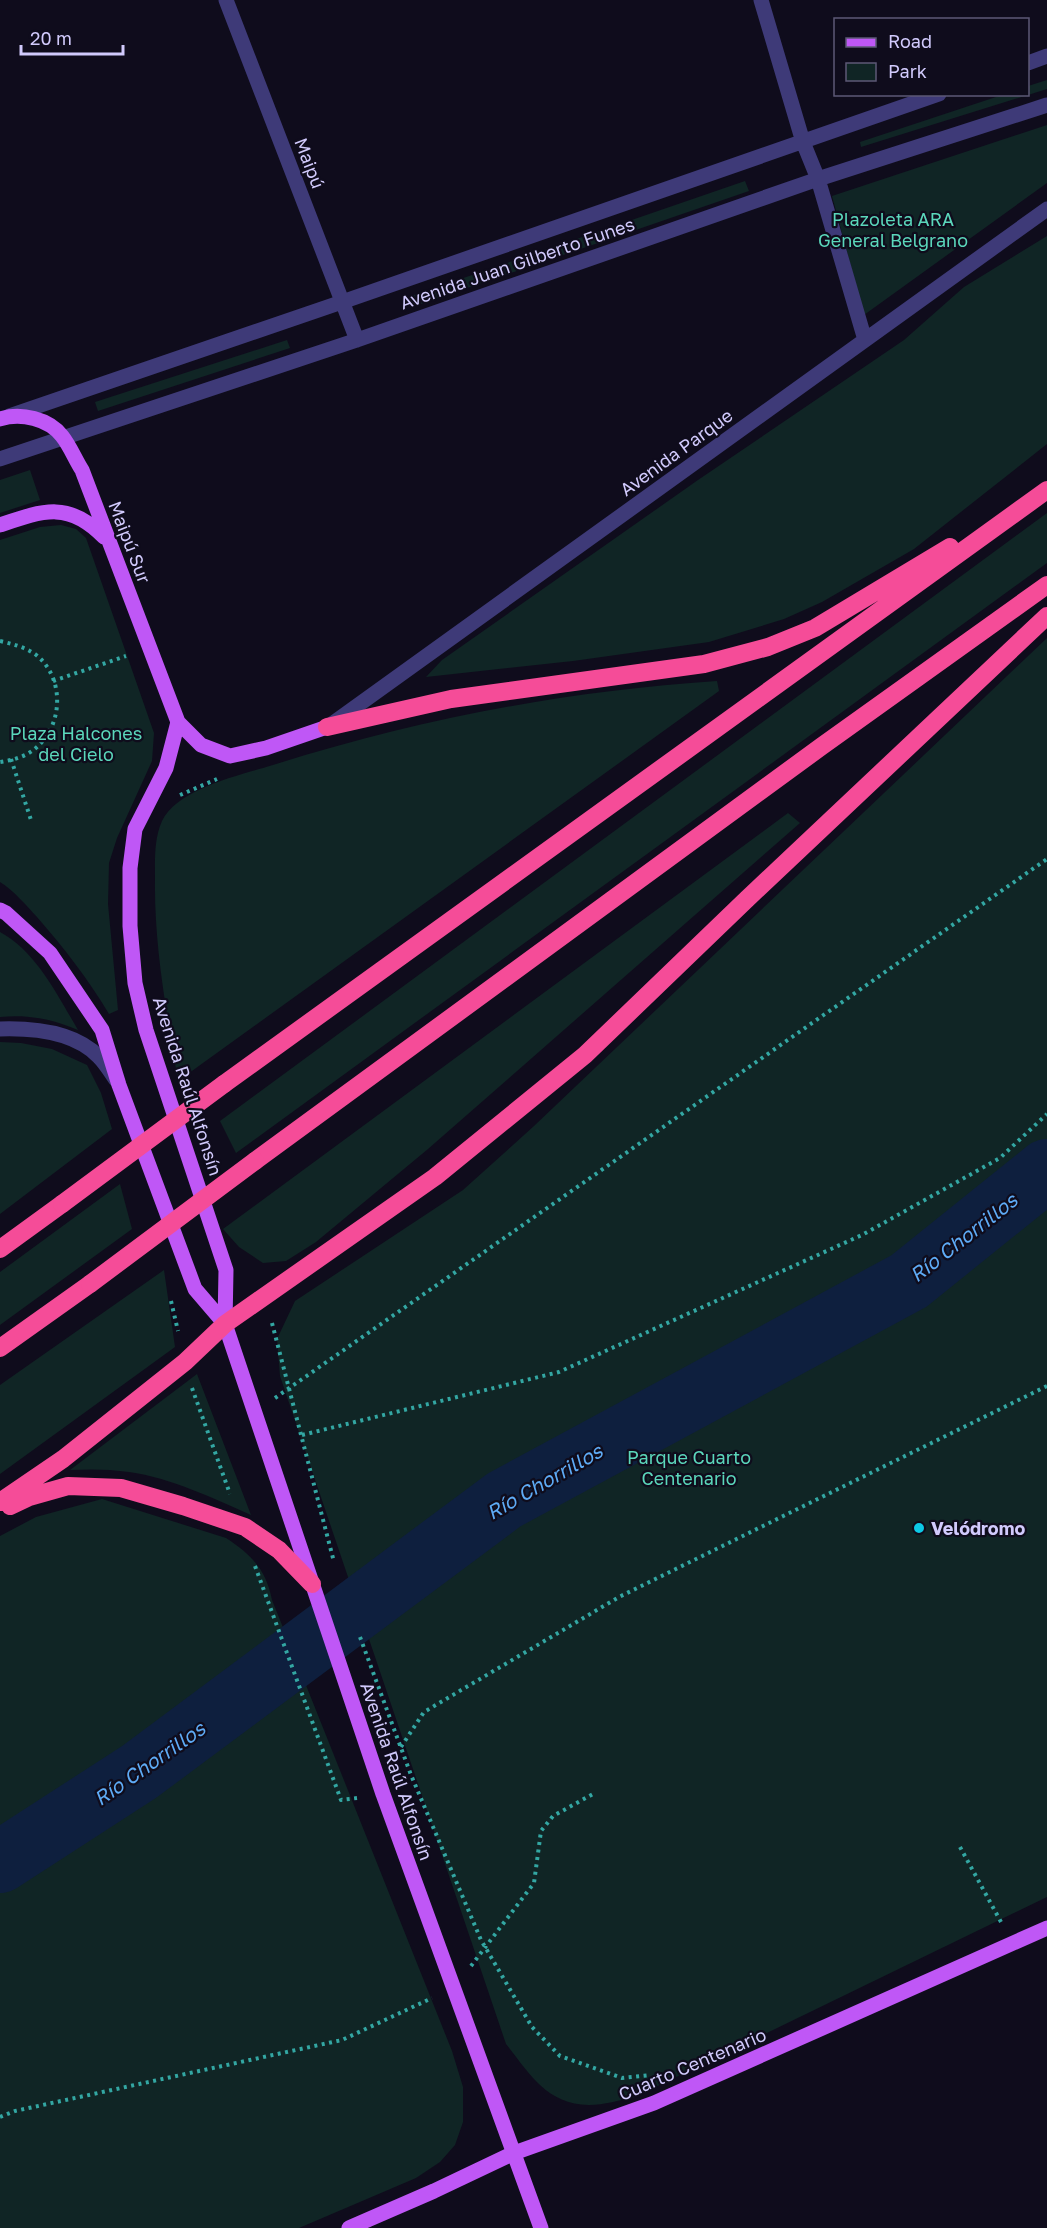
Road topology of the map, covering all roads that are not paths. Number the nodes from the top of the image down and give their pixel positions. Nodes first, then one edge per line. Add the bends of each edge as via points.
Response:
1 (226, 0) edge
2 (761, 0) edge
3 (1047, 56) edge
4 (1029, 63) edge
5 (933, 96) edge
6 (1047, 105) edge
7 (803, 142) junction
8 (818, 179) junction
9 (1047, 208) edge
10 (342, 302) junction
11 (357, 340) junction
12 (865, 340) junction
13 (3, 418) edge
14 (63, 438) junction
15 (0, 459) edge
16 (1047, 490) edge
17 (0, 525) edge
18 (111, 544) junction
19 (1047, 585) edge
20 (1047, 616) edge
21 (178, 722) junction
22 (327, 727) junction
23 (0, 910) edge
24 (0, 1029) edge
25 (119, 1085) junction
26 (0, 1249) edge
27 (225, 1324) junction
28 (0, 1348) edge
29 (0, 1502) edge
30 (0, 1511) edge
31 (312, 1584) junction
32 (1047, 1928) edge
33 (514, 2153) junction
34 (349, 2228) edge
35 (541, 2228) edge

1 - 10 street, Maipú
2 - 7 street
3 - 4 street
5 - 7 street, Avenida Juan Gilberto Funes
6 - 8 street, Avenida Juan Gilberto Funes
7 - 8 street
7 - 10 street, Avenida Juan Gilberto Funes
8 - 11 street, Avenida Juan Gilberto Funes
8 - 12 street
9 - 12 street, Avenida Parque
10 - 11 street, Maipú
10 - 13 street, Avenida Juan Gilberto Funes
11 - 14 street, Avenida Juan Gilberto Funes
12 - 22 street, Avenida Parque
13 - 14 main road, Maipú Sur via 32,417
14 - 15 street, Avenida Juan Gilberto Funes
14 - 18 main road, Maipú Sur via 82,471
16 - 22 highway via 815,628 768,647 704,664 452,699
16 - 26 highway, bridge
17 - 18 main road via 34,514 66,512 89,522
18 - 21 main road, Maipú Sur
19 - 28 highway, bridge
20 - 27 highway via 585,1055 435,1177
21 - 22 main road via 201,745 230,756
21 - 27 main road, Avenida Raúl Alfonsín via 166,768 135,829 130,926 135,983 146,1030 226,1270
23 - 25 main road, Avenida Raúl Alfonsín via 50,952 102,1030
24 - 25 street via 28,1028 68,1037 98,1056
25 - 27 main road, Avenida Raúl Alfonsín via 195,1289
27 - 29 highway via 185,1362 92,1437
27 - 31 main road, Avenida Raúl Alfonsín
30 - 31 highway via 29,1497 68,1486 121,1488 245,1527 279,1550
31 - 33 main road, Avenida Raúl Alfonsín via 383,1794
32 - 33 main road, Cuarto Centenario via 654,2103
33 - 34 main road, Cuarto Centenario
33 - 35 main road, Avenida Raúl Alfonsín

